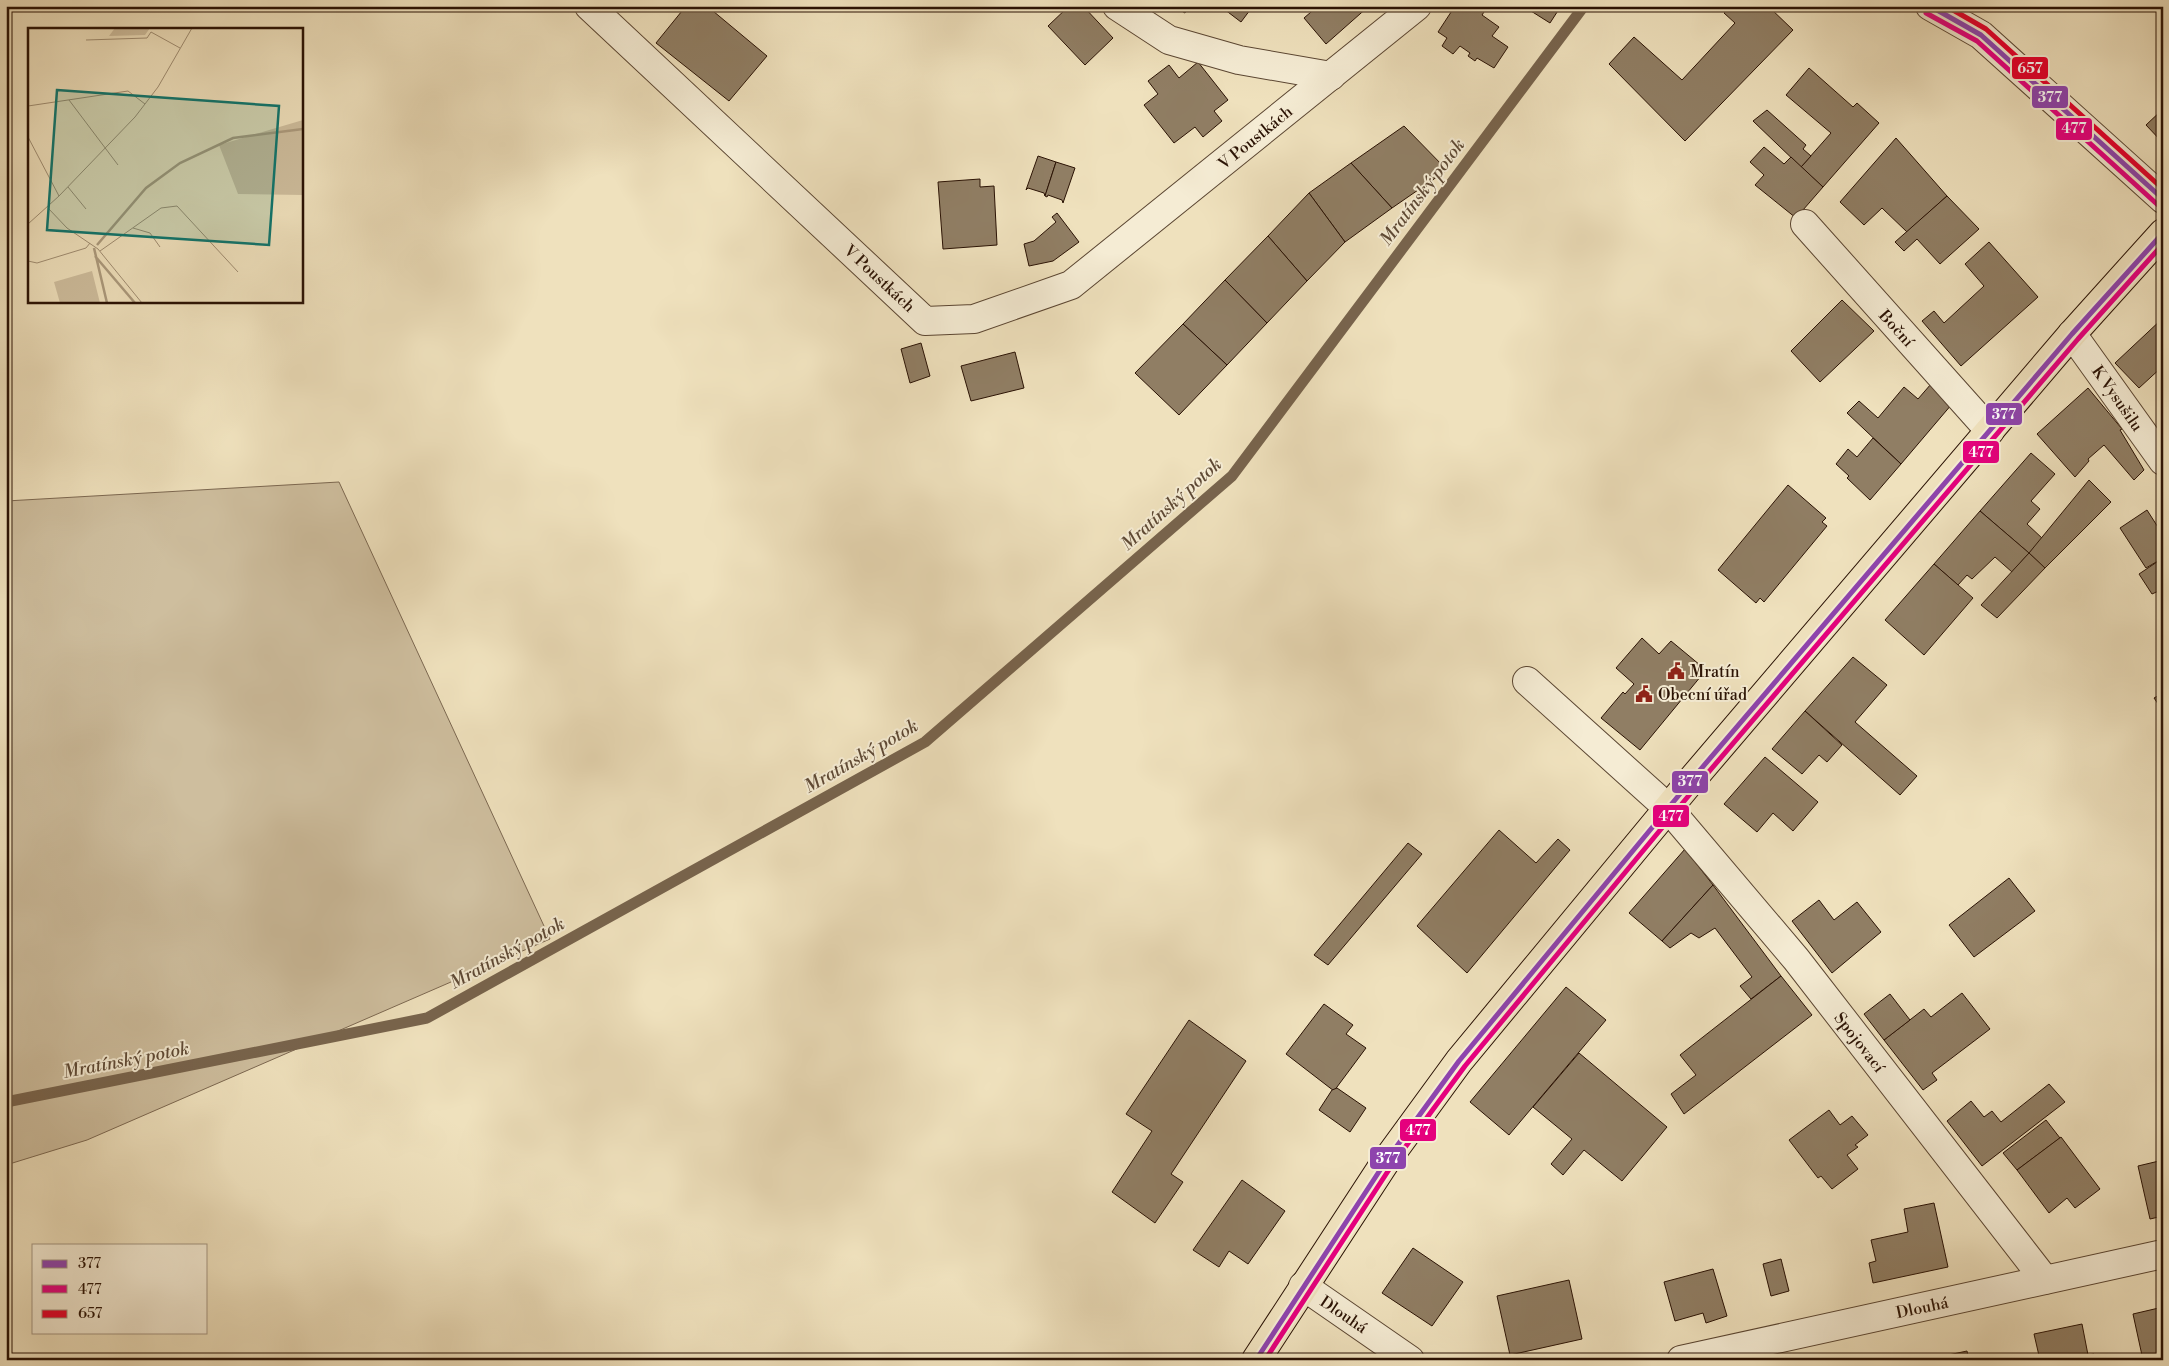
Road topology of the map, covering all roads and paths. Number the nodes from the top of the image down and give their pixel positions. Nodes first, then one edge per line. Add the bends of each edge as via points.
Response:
1 (588, 6) edge
2 (1117, 6) edge
3 (1416, 6) edge
4 (1930, 6) edge
5 (1332, 76) junction
6 (2163, 199) edge
7 (1805, 224) dead end
8 (2163, 233) edge
9 (2072, 334) junction
10 (1990, 431) junction
11 (2163, 462) edge
12 (1527, 680) dead end
13 (1668, 808) junction
14 (2163, 1254) edge
15 (2045, 1280) junction
16 (1303, 1286) junction
17 (1256, 1360) edge
18 (1410, 1360) edge
19 (1681, 1360) edge

1 - 5 street, V Poustkách via 925,320 974,319 1071,285
2 - 5 street via 1169,40 1239,60
3 - 5 street, V Poustkách
4 - 6 street via 1982,35
7 - 10 street, Boční
8 - 9 main road
9 - 10 main road
9 - 11 street, K Vysušilu
10 - 13 main road
12 - 13 street, Spojovací
13 - 15 street, Spojovací via 1796,959
13 - 16 main road via 1459,1061 1386,1161
14 - 15 street, Dlouhá
15 - 19 street, Dlouhá
16 - 17 main road
16 - 18 street, Dlouhá

